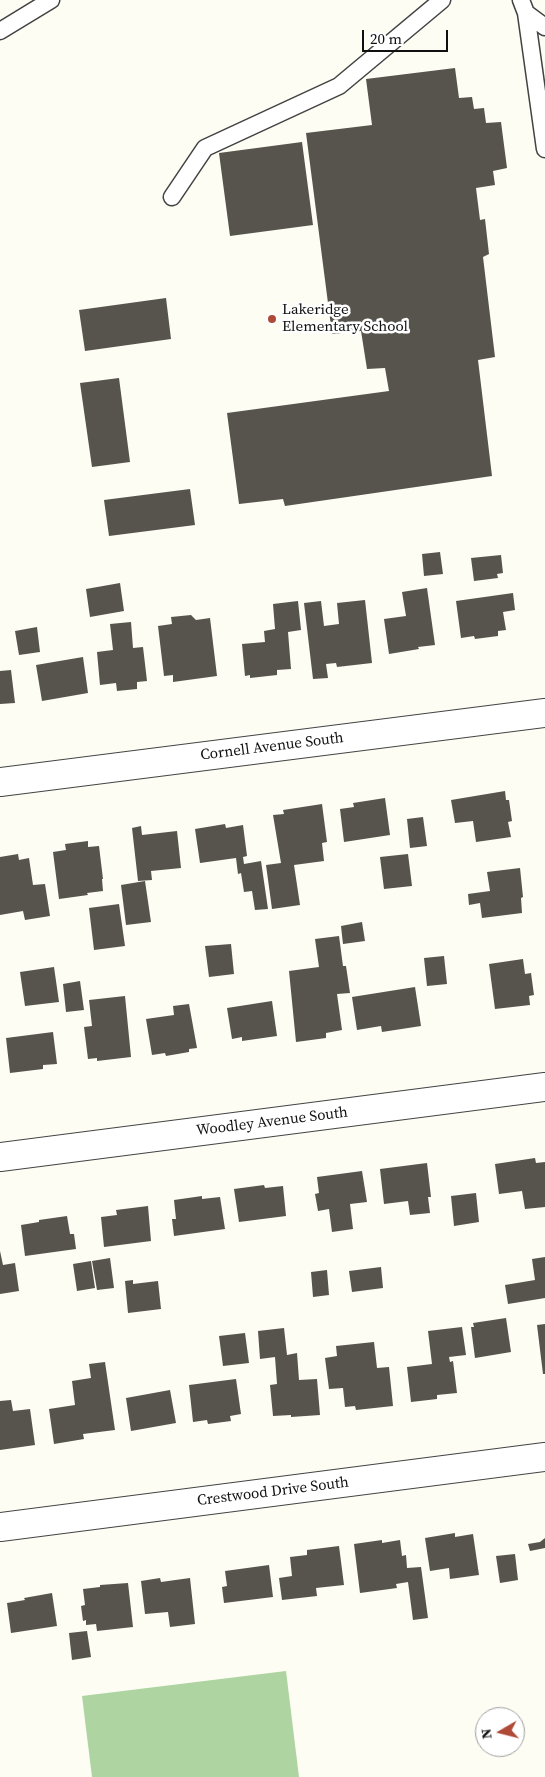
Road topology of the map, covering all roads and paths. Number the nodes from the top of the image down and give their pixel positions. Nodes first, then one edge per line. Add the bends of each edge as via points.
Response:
1 (51, 0) edge
2 (442, 0) edge
3 (523, 7) edge
4 (545, 27) edge
5 (0, 31) edge
6 (545, 149) edge
7 (172, 197) dead end
8 (545, 713) edge
9 (0, 782) edge
10 (545, 1087) edge
11 (0, 1157) edge
12 (545, 1457) edge
13 (0, 1528) edge

1 - 5 lane
2 - 7 lane via 339,86 205,148
3 - 4 lane
3 - 6 lane
8 - 9 street, Cornell Avenue South
10 - 11 street, Woodley Avenue South
12 - 13 street, Crestwood Drive South

